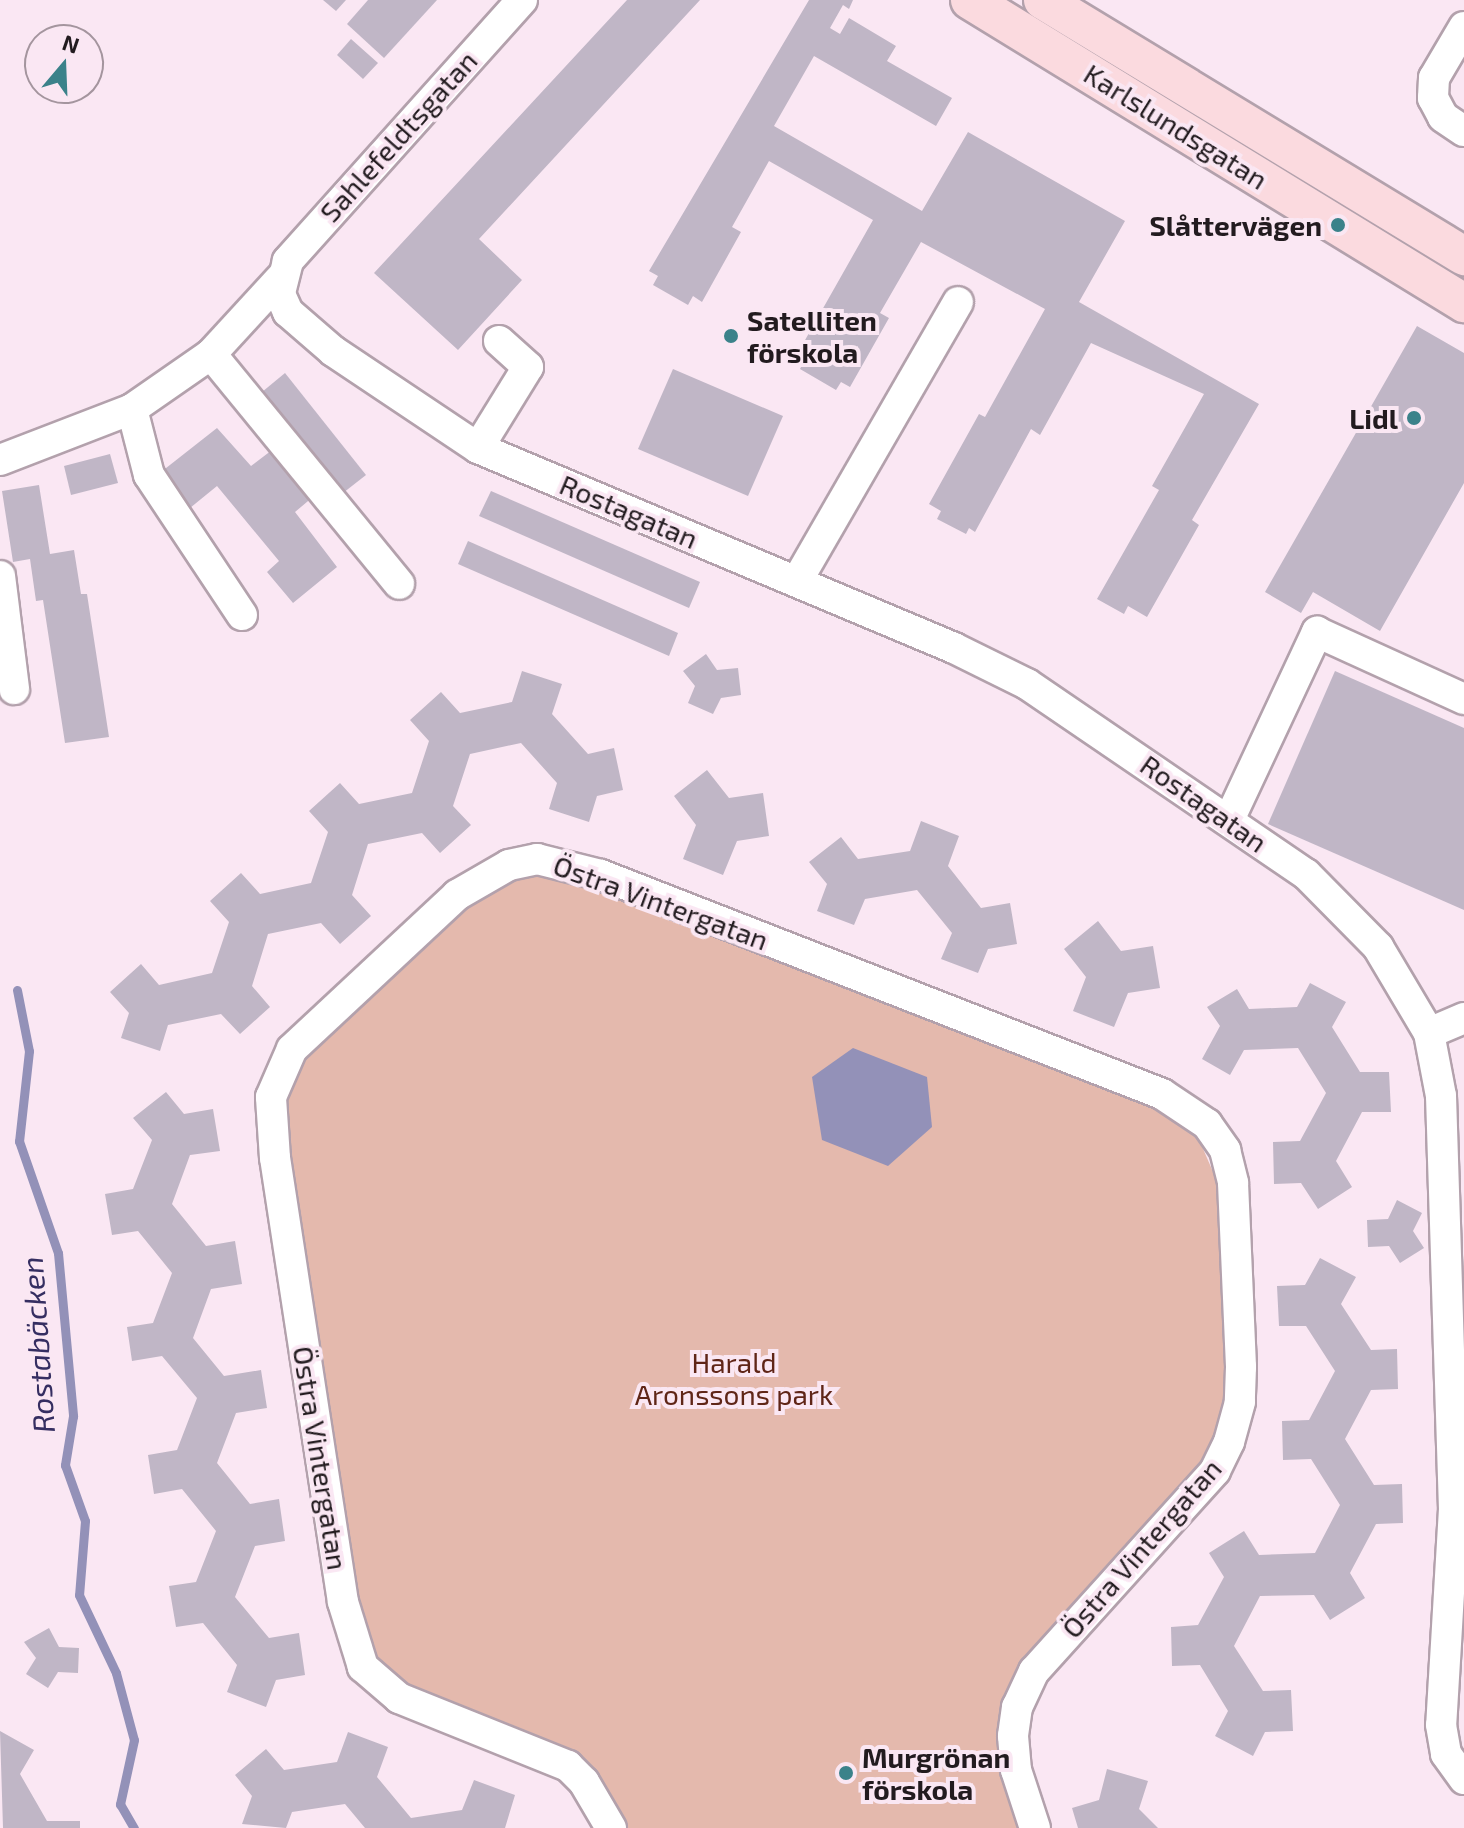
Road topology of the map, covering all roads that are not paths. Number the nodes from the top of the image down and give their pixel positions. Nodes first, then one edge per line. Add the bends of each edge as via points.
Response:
1 (522, 0) edge
2 (970, 0) edge
3 (1043, 0) edge
4 (1464, 27) edge
5 (1464, 131) edge
6 (1464, 256) edge
7 (281, 278) junction
8 (958, 302) dead end
9 (1464, 303) edge
10 (499, 341) dead end
11 (211, 354) junction
12 (132, 409) junction
13 (478, 448) junction
14 (0, 460) edge
15 (0, 576) edge
16 (797, 581) junction
17 (399, 584) dead end
18 (242, 615) dead end
19 (14, 689) dead end
20 (1464, 699) edge
21 (1229, 820) junction
22 (1464, 1018) edge
23 (1429, 1033) junction
24 (1464, 1779) edge
25 (611, 1828) edge
26 (1035, 1828) edge

1 - 7 street, Sahlefeldtsgatan via 306,238
2 - 9 main road, Karlslundsgatan
3 - 6 main road, Karlslundsgatan
4 - 5 street via 1434,78 1433,98 1443,117
7 - 11 street, Sahlefeldtsgatan
7 - 13 street, Rostagatan via 280,294 302,326
8 - 16 street
10 - 13 street via 528,367
11 - 12 street, Sahlefeldtsgatan
11 - 17 street
12 - 14 street, Sahlefeldtsgatan
12 - 18 street via 149,475
13 - 16 street, Rostagatan
15 - 19 street
16 - 21 street, Rostagatan via 1027,684
20 - 21 street via 1317,632
21 - 23 street, Rostagatan via 1306,874 1347,912 1378,947
22 - 23 street
23 - 24 street, Rostagatan via 1445,1150 1454,1494 1441,1725 1446,1754
25 - 26 street, Östra Vintergatan via 568,1766 399,1698 363,1667 343,1602 275,1158 271,1097 292,1049 457,895 509,865 537,859 601,875 1162,1094 1207,1124 1225,1150 1233,1183 1241,1367 1240,1402 1229,1442 1215,1471 1034,1671 1017,1707 1013,1736 1016,1770

